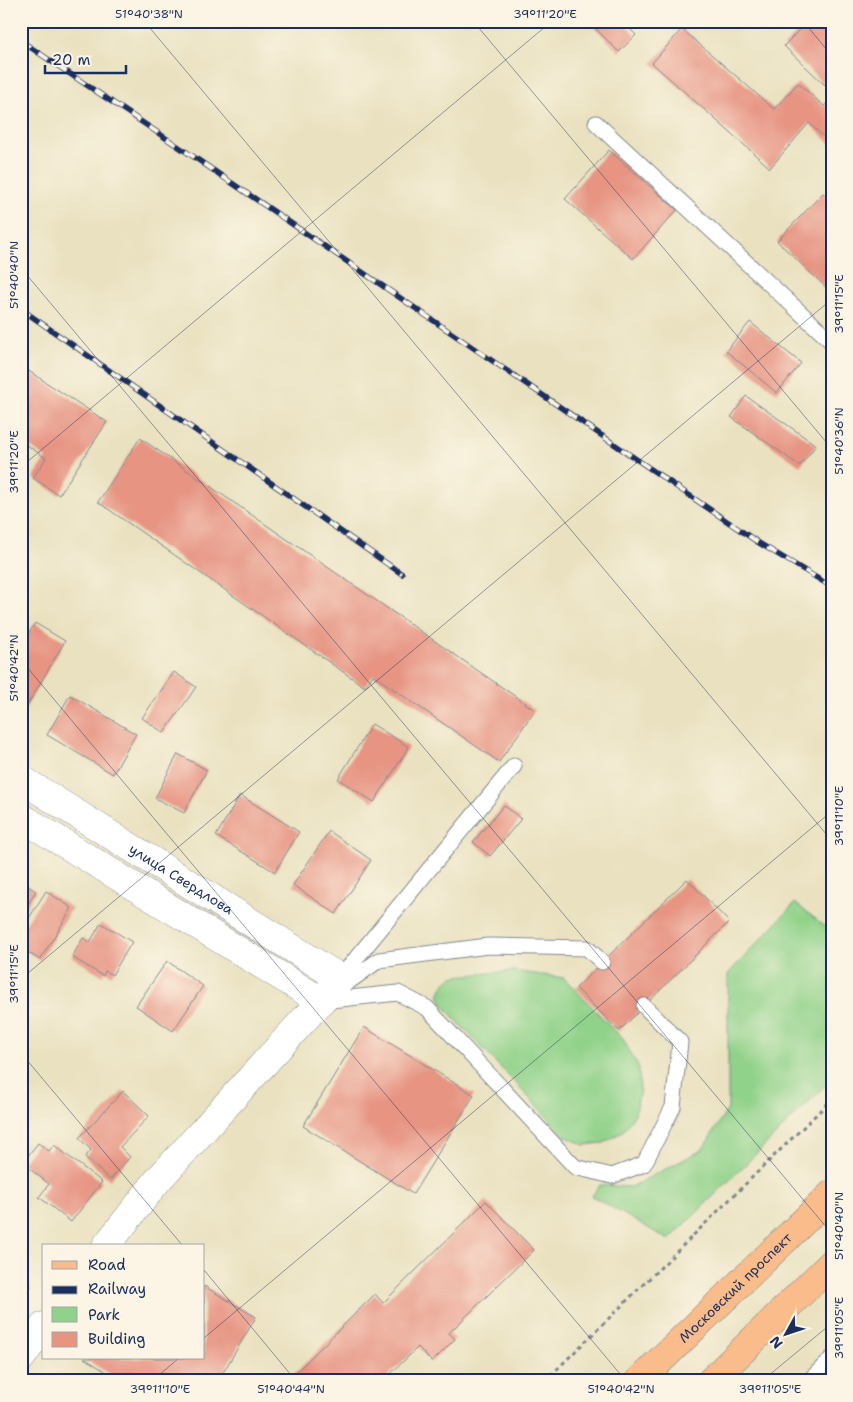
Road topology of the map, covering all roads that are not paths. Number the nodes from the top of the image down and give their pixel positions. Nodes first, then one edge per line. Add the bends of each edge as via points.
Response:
1 (596, 123) dead end
2 (832, 342) edge
3 (514, 766) dead end
4 (21, 779) edge
5 (21, 817) edge
6 (602, 962) dead end
7 (340, 978) junction
8 (321, 1001) junction
9 (644, 1006) dead end
10 (832, 1194) edge
11 (108, 1244) edge
12 (832, 1263) edge
13 (42, 1329) edge
14 (21, 1358) edge
15 (832, 1358) edge
16 (639, 1381) edge
17 (710, 1381) edge
18 (809, 1381) edge

1 - 2 lane
3 - 7 lane
4 - 7 street, улица Свердлова
5 - 8 street
6 - 8 lane via 587,948 488,946 379,960
7 - 8 street
8 - 9 lane via 398,993 427,1008 575,1167 612,1176 644,1164 673,1107 680,1042
8 - 11 street via 158,1180
10 - 16 main road, Московский проспект
12 - 17 main road
13 - 14 street
15 - 18 lane

